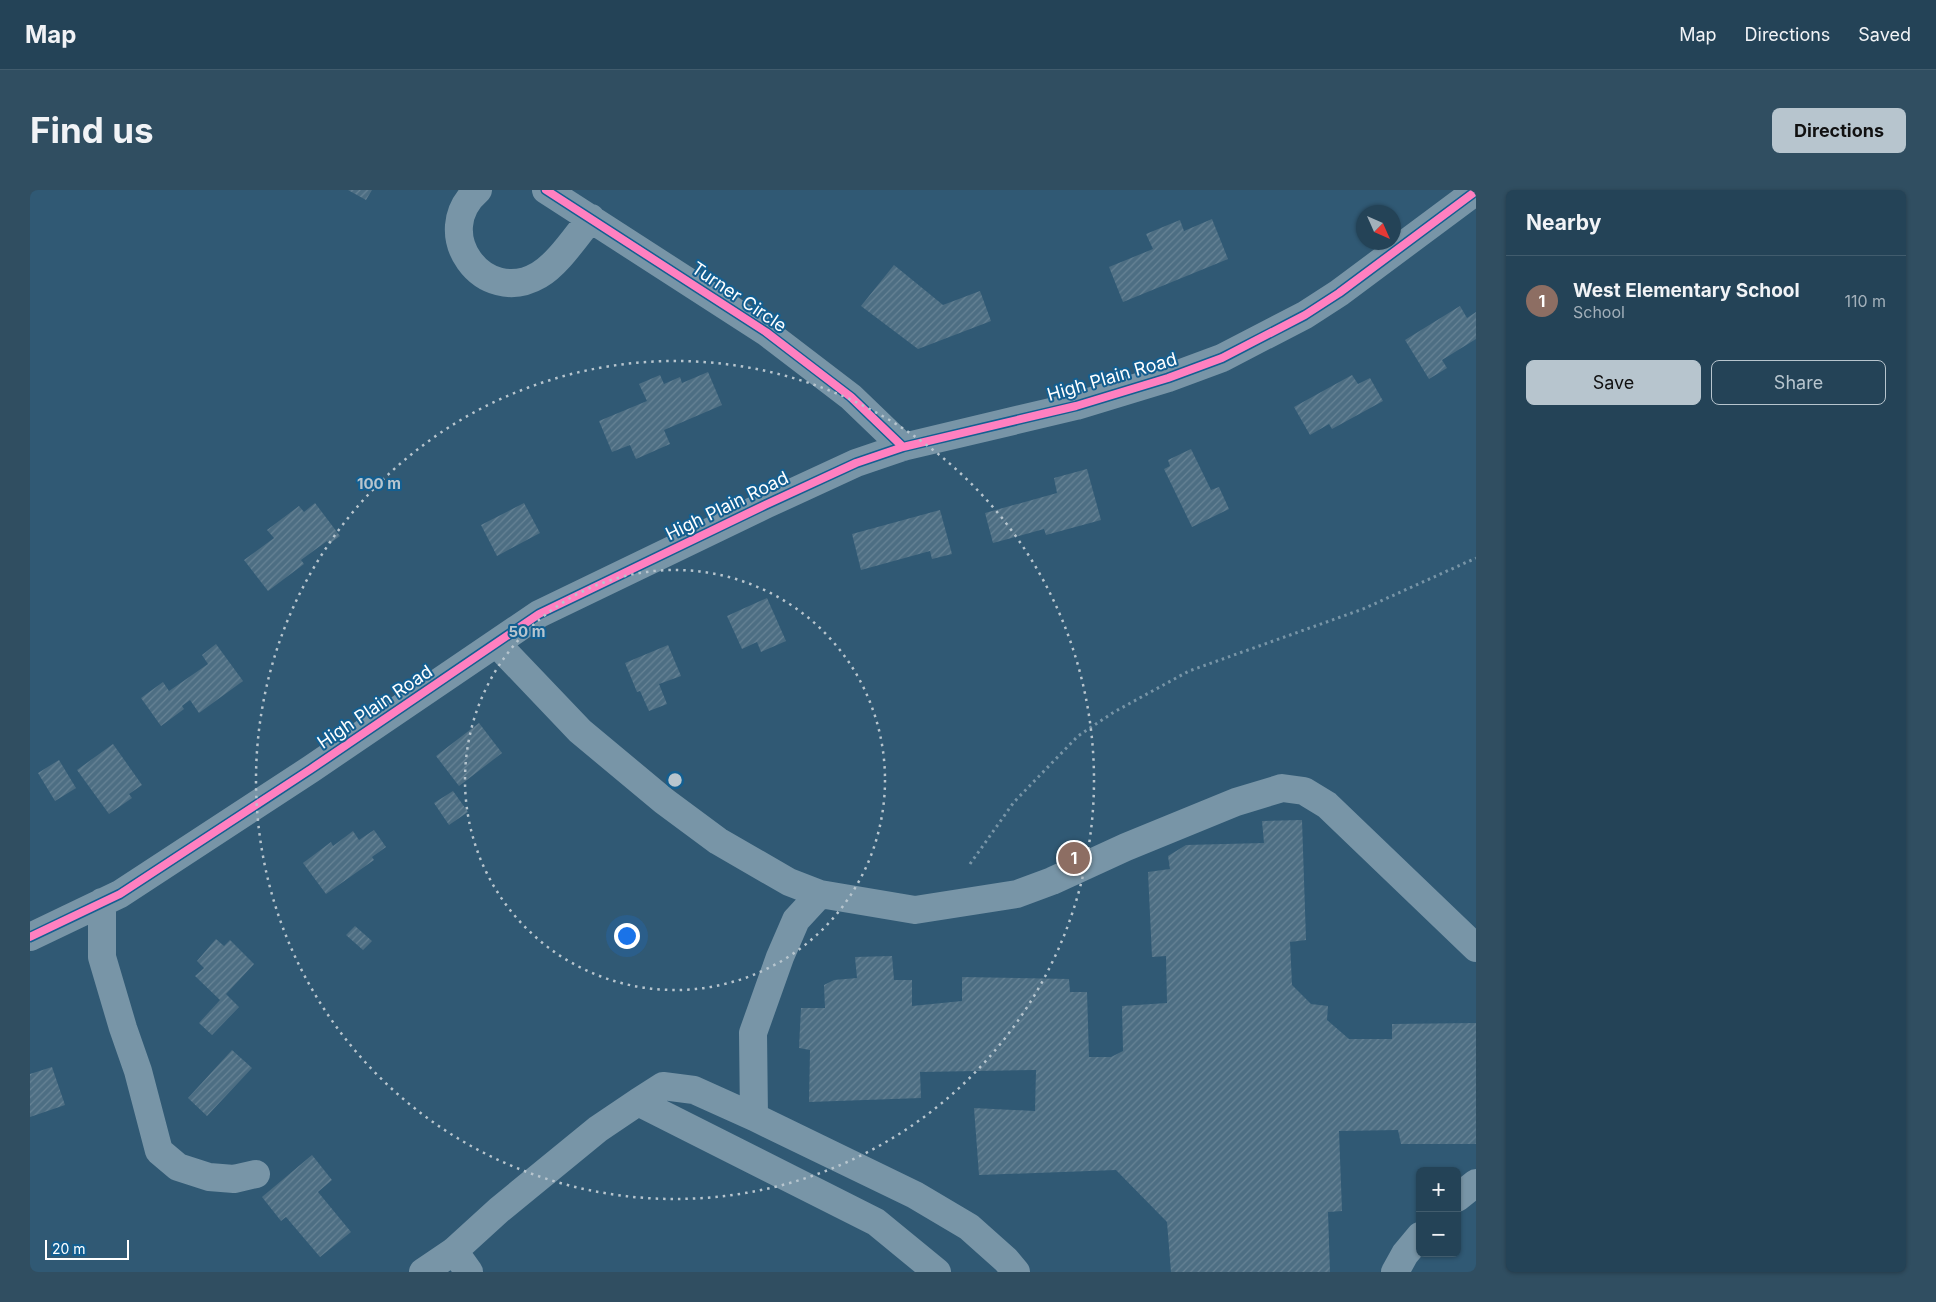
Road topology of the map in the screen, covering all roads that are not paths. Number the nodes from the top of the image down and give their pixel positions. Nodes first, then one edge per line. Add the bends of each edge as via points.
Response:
1 (478, 190) edge
2 (546, 190) edge
3 (1476, 191) edge
4 (591, 218) junction
5 (903, 447) junction
6 (497, 644) junction
7 (820, 894) junction
8 (102, 902) junction
9 (30, 937) edge
10 (1476, 948) edge
11 (638, 1102) junction
12 (754, 1117) junction
13 (256, 1174) dead end
14 (1476, 1183) edge
15 (1461, 1195) edge
16 (1416, 1241) edge
17 (462, 1262) edge
18 (423, 1272) edge
19 (937, 1272) edge
20 (1016, 1272) edge
21 (1395, 1272) edge

1 - 4 street via 462,213 461,245 479,272 498,282 509,284 540,275
2 - 4 street, Turner Circle
3 - 5 street, High Plain Road via 1339,294 1222,358 1076,406
4 - 5 street, Turner Circle via 789,349 851,397
5 - 6 street, High Plain Road via 810,483 539,614
6 - 7 street via 580,731 664,801 718,841 789,882
6 - 8 street, High Plain Road via 136,883
7 - 10 street via 916,910 1017,894 1236,802 1282,788 1304,791 1327,805
7 - 12 street via 796,920 753,1033
8 - 9 street, High Plain Road
8 - 13 street via 102,957 159,1151 178,1167 209,1178 234,1179
11 - 12 street via 663,1086 694,1090
11 - 17 street via 598,1129 499,1210
11 - 19 street via 876,1222
12 - 20 street via 915,1195 969,1227
14 - 15 street
16 - 21 street
17 - 18 street

